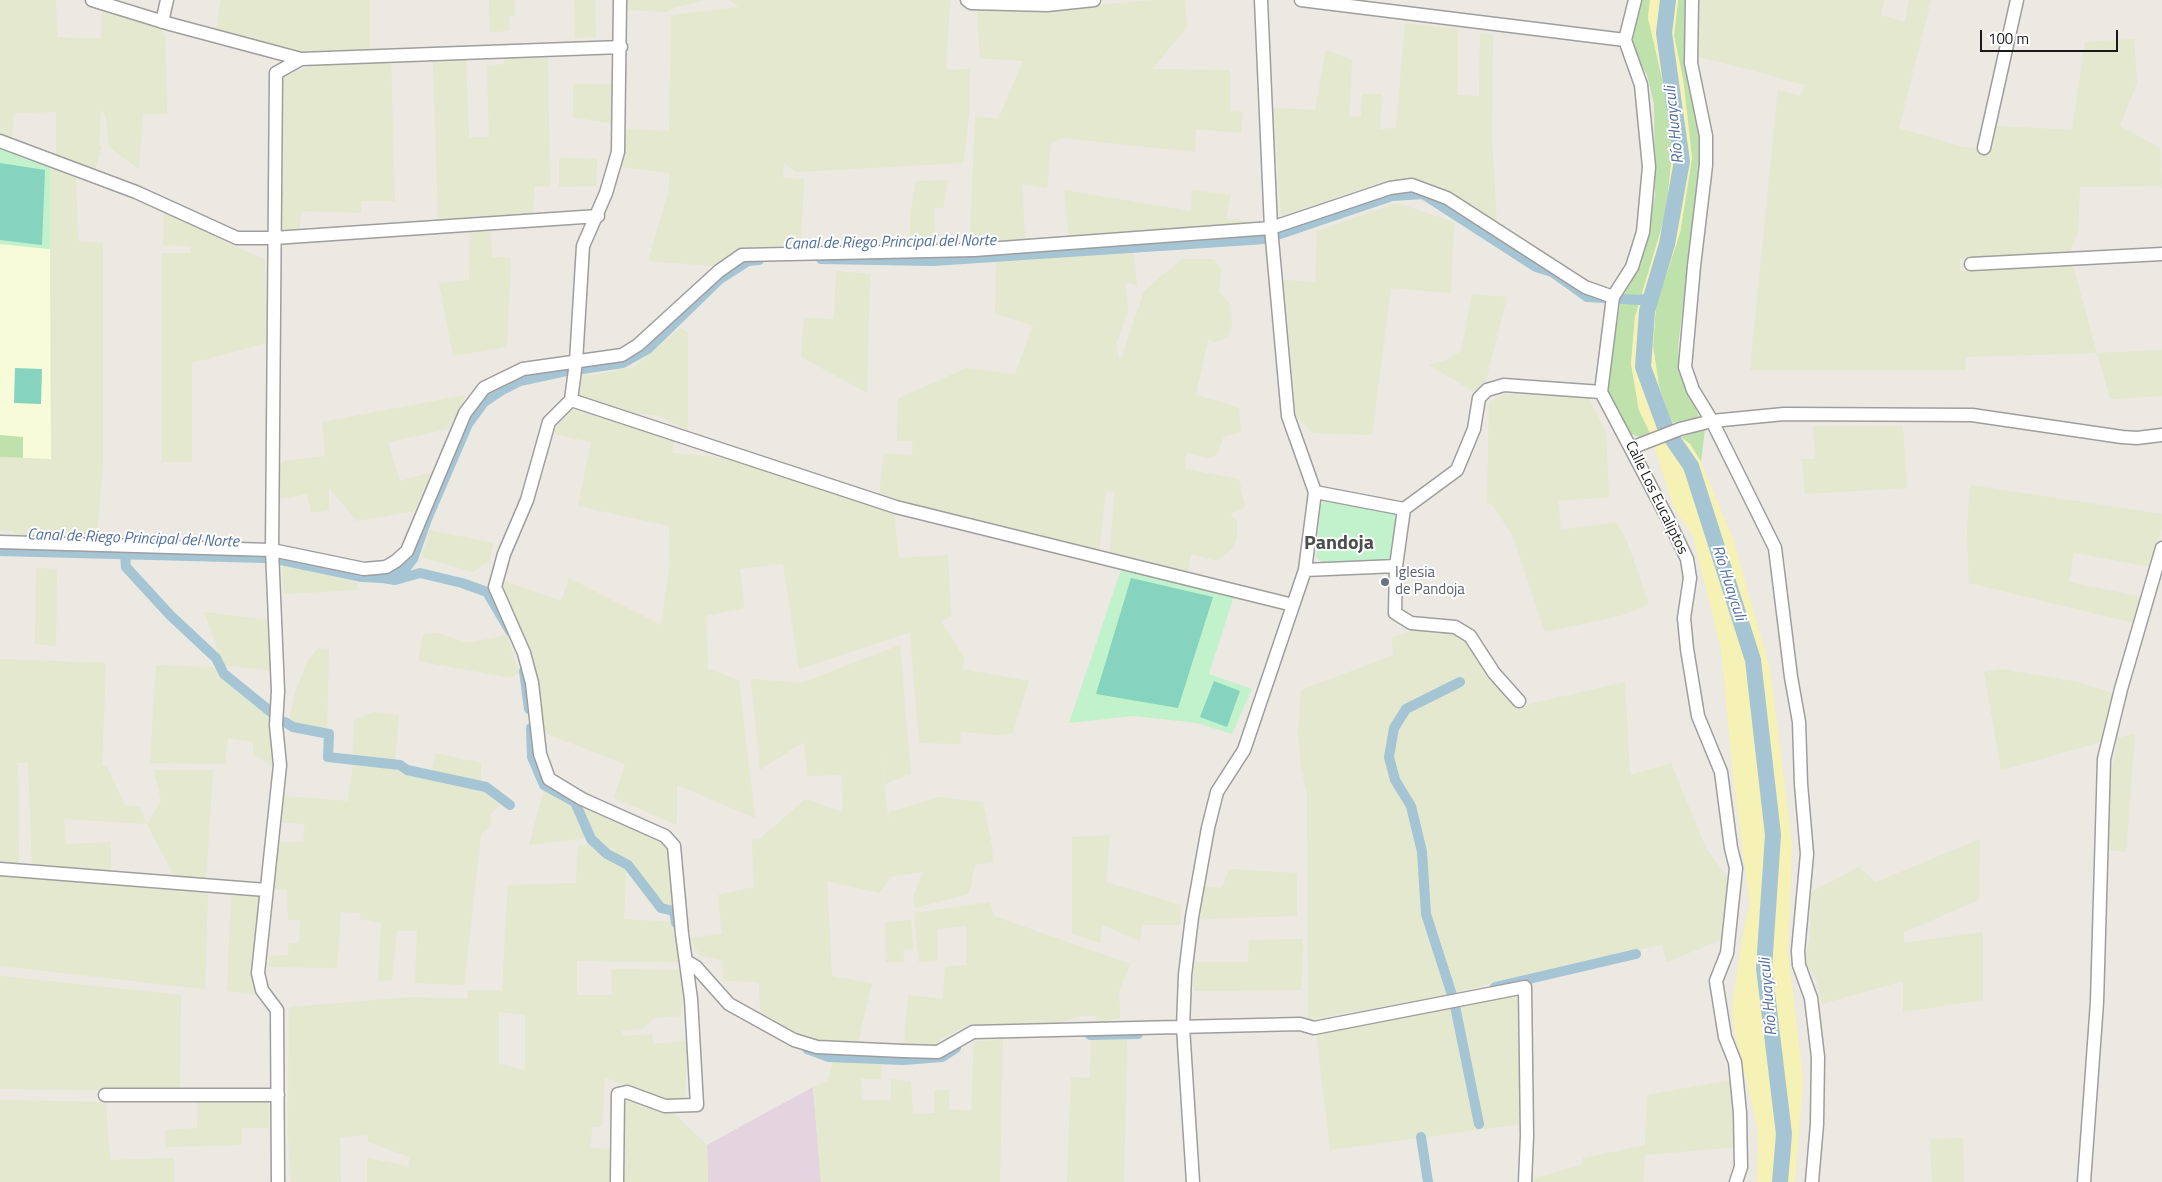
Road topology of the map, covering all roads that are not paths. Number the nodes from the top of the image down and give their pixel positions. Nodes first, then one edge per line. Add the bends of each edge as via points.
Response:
1 (92, 0) edge
2 (167, 0) edge
3 (620, 0) edge
4 (967, 0) edge
5 (1094, 0) edge
6 (1260, 0) edge
7 (1301, 0) edge
8 (1635, 0) edge
9 (1692, 0) edge
10 (2017, 0) edge
11 (162, 22) junction
12 (1624, 40) junction
13 (620, 47) junction
14 (301, 59) junction
15 (0, 141) edge
16 (1984, 148) dead end
17 (598, 216) junction
18 (1272, 228) junction
19 (274, 238) junction
20 (2162, 254) edge
21 (1972, 264) dead end
22 (1614, 297) junction
23 (576, 362) junction
24 (1601, 392) junction
25 (571, 400) junction
26 (1712, 421) junction
27 (2162, 435) edge
28 (1631, 448) junction
29 (1316, 492) junction
30 (1404, 509) junction
31 (0, 542) edge
32 (2162, 548) edge
33 (272, 550) junction
34 (1396, 566) junction
35 (1305, 570) junction
36 (1293, 605) junction
37 (1519, 701) dead end
38 (0, 869) edge
39 (266, 890) junction
40 (686, 961) junction
41 (1183, 1026) junction
42 (105, 1095) dead end
43 (278, 1096) junction
44 (278, 1182) edge
45 (617, 1182) edge
46 (1193, 1182) edge
47 (1524, 1182) edge
48 (1736, 1182) edge
49 (1812, 1182) edge
50 (2084, 1182) edge

1 - 11 street
2 - 11 street
3 - 13 street
4 - 5 street via 971,3 1048,5
6 - 18 street
7 - 12 street
8 - 12 street
9 - 26 street via 1691,63 1706,136 1706,165 1685,367 1693,390
10 - 16 street
11 - 14 street
12 - 22 street via 1641,85 1649,167 1644,232 1632,267
13 - 14 street
13 - 17 street via 618,152
14 - 19 street via 276,74
15 - 19 street via 136,192 237,238
17 - 19 street
17 - 23 street via 583,246
18 - 22 street via 1390,188 1412,185 1447,198 1585,287
18 - 23 street via 974,250 742,255 638,345 622,355
18 - 29 street via 1288,416
19 - 33 street
20 - 21 street
22 - 24 street
23 - 25 street
23 - 33 street via 523,370 484,388 465,412 406,551 396,561 386,567 364,569
24 - 28 street, Calle Los Eucaliptos
24 - 30 street via 1504,385 1487,390 1479,398 1474,429 1457,470
25 - 36 street via 896,507
25 - 40 street via 548,422 527,500 504,554 495,587 524,653 532,683 540,754 549,779 582,800 665,836 674,846
26 - 27 street via 1784,414 1962,414 2122,437
26 - 28 street via 1680,429
26 - 49 street via 1775,548 1791,678 1800,722 1807,854 1798,951 1799,965 1811,998 1818,1057
28 - 48 street, Calle Los Eucaliptos via 1687,559 1690,578 1684,618 1687,649 1698,716 1720,772 1736,868 1727,953 1716,981 1725,1037 1735,1062 1741,1167
29 - 30 street
29 - 35 street
30 - 34 street
31 - 33 street
32 - 50 street via 2104,759 2096,1002
33 - 39 street via 278,691 276,725 280,765
34 - 35 street
34 - 37 street via 1395,614 1411,623 1455,627 1470,636 1494,673
35 - 36 street
36 - 41 street via 1244,750 1217,792 1192,916
38 - 39 street
39 - 43 street via 258,973 262,990 277,1010
40 - 41 street via 696,967 729,1004 794,1040 817,1047 938,1052 973,1032
40 - 45 street via 697,1104 665,1106 626,1092 618,1094
41 - 46 street
41 - 47 street via 1300,1024 1314,1028 1525,987 1527,1136
42 - 43 street
43 - 44 street

